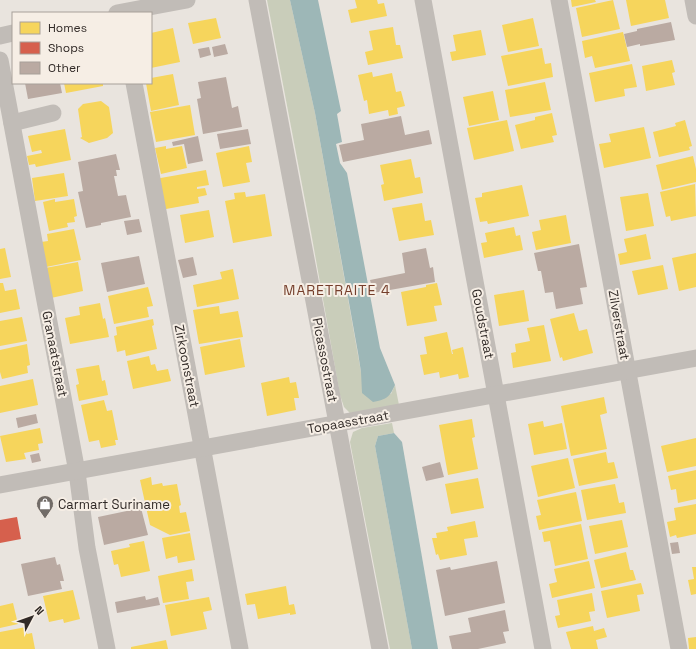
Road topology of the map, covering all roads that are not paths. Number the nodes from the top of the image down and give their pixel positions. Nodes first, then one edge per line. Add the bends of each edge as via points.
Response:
1 (187, 0) edge
2 (257, 0) edge
3 (423, 0) edge
4 (559, 0) edge
5 (693, 0) edge
6 (125, 12) edge
7 (696, 16) edge
8 (12, 33) edge
9 (0, 36) edge
10 (0, 60) edge
11 (134, 84) edge
12 (54, 113) dead end
13 (12, 123) junction
14 (696, 358) edge
15 (627, 371) junction
16 (496, 395) junction
17 (337, 423) junction
18 (203, 449) junction
19 (77, 472) junction
20 (0, 485) edge
21 (107, 649) edge
22 (240, 649) edge
23 (380, 649) edge
24 (543, 649) edge
25 (679, 649) edge

1 - 6 street
2 - 17 street, Picassostraat
3 - 16 street, Goudstraat
4 - 15 street, Zilverstraat
5 - 7 street
8 - 9 street
10 - 13 street, Granaatstraat
11 - 18 street, Zirkoonstraat
12 - 13 street
13 - 19 street, Granaatstraat
14 - 15 street, Topaasstraat
15 - 16 street, Topaasstraat
15 - 25 street, Zilverstraat
16 - 17 street, Topaasstraat
16 - 24 street, Goudstraat
17 - 18 street, Topaasstraat
17 - 23 street, Picassostraat
18 - 19 street, Topaasstraat
18 - 22 street, Zirkoonstraat
19 - 20 street, Topaasstraat
19 - 21 street, Granaatstraat via 87,548

